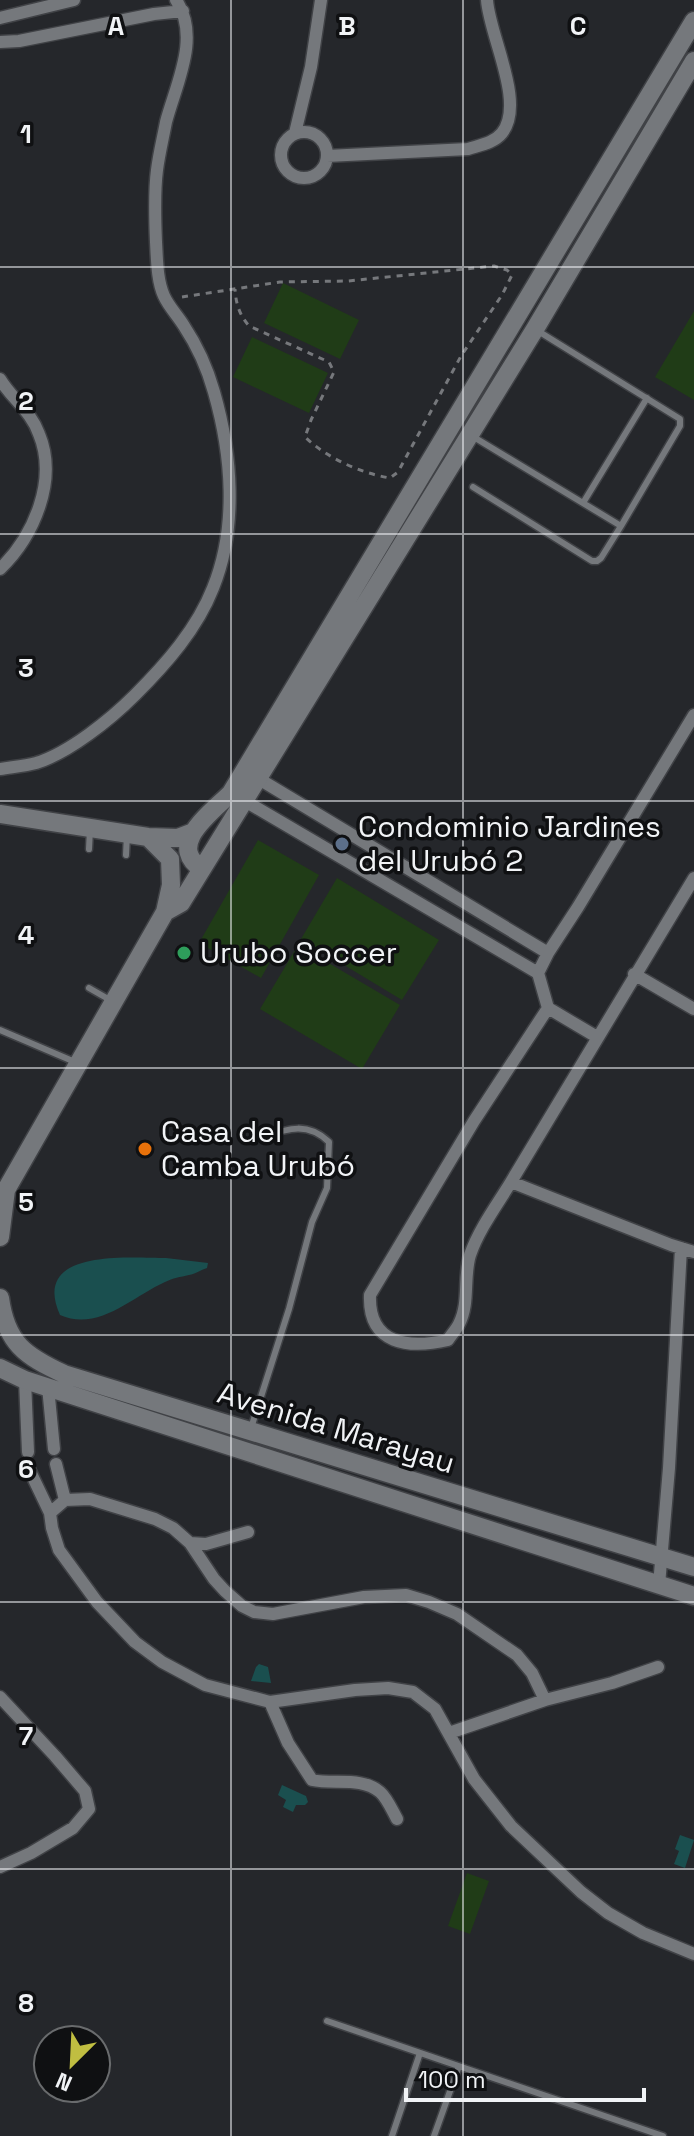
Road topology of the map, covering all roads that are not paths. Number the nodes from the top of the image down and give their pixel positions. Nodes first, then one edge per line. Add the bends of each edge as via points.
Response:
1 (74, 0) edge
2 (321, 0) edge
3 (487, 0) edge
4 (179, 5) edge
5 (0, 18) edge
6 (694, 21) edge
7 (0, 42) edge
8 (694, 61) edge
9 (295, 133) junction
10 (327, 156) junction
11 (535, 329) junction
12 (0, 379) edge
13 (647, 398) junction
14 (469, 434) junction
15 (473, 487) dead end
16 (583, 503) junction
17 (621, 526) junction
18 (0, 569) edge
19 (694, 715) edge
20 (0, 769) edge
21 (259, 779) junction
22 (245, 801) junction
23 (0, 814) edge
24 (90, 827) junction
25 (127, 833) junction
26 (191, 833) junction
27 (148, 837) junction
28 (89, 849) dead end
29 (126, 855) dead end
30 (202, 869) junction
31 (694, 878) edge
32 (165, 912) junction
33 (548, 953) junction
34 (538, 973) junction
35 (634, 974) junction
36 (89, 988) dead end
37 (114, 1002) junction
38 (548, 1008) junction
39 (694, 1009) edge
40 (0, 1030) edge
41 (597, 1037) junction
42 (78, 1064) junction
43 (263, 1137) dead end
44 (511, 1182) junction
45 (3, 1192) edge
46 (0, 1237) edge
47 (687, 1250) edge
48 (0, 1298) edge
49 (0, 1368) edge
50 (25, 1380) junction
51 (48, 1387) junction
52 (250, 1431) junction
53 (54, 1449) dead end
54 (28, 1452) dead end
55 (56, 1464) dead end
56 (28, 1467) dead end
57 (65, 1500) junction
58 (50, 1513) junction
59 (248, 1532) dead end
60 (190, 1543) junction
61 (662, 1557) junction
62 (694, 1567) edge
63 (659, 1585) junction
64 (694, 1596) edge
65 (658, 1667) dead end
66 (0, 1697) edge
67 (545, 1700) junction
68 (270, 1702) junction
69 (449, 1733) junction
70 (397, 1819) dead end
71 (0, 1867) edge
72 (694, 1954) edge
73 (327, 2021) dead end
74 (420, 2053) junction
75 (459, 2066) junction
76 (392, 2136) edge
77 (434, 2136) edge
78 (663, 2136) edge

1 - 5 street
2 - 9 street
3 - 10 street via 511,97 502,132 468,149
4 - 7 street
4 - 20 street via 186,49 157,171 156,240 160,287 203,357 215,393 229,469 230,513 223,555 202,612 165,665 126,704 81,741 36,763
6 - 26 main road via 231,793
8 - 11 main road
9 - 10 street via 317,136
9 - 10 street via 281,150 283,165 293,175 315,175
11 - 13 lane
11 - 14 main road
12 - 18 street via 27,410 47,464 33,523
13 - 16 lane
13 - 17 lane via 681,422
14 - 16 lane
14 - 21 main road
15 - 17 lane via 592,561 601,558
16 - 17 lane
19 - 33 street
21 - 22 main road
21 - 33 street
22 - 30 main road
22 - 34 street
23 - 24 main road
24 - 25 main road
24 - 28 lane
25 - 27 main road
25 - 29 lane
26 - 27 main road
26 - 30 main road via 190,859
27 - 32 main road via 170,859
30 - 32 main road via 181,903
31 - 35 street
32 - 37 main road
33 - 34 street
34 - 38 street
35 - 39 street
35 - 41 street
36 - 37 lane
37 - 42 main road
38 - 41 street
38 - 44 street via 370,1295 376,1326 388,1337 412,1345 448,1340 466,1303 470,1255
40 - 42 lane
41 - 44 street
42 - 45 main road
43 - 52 lane via 312,1130 329,1142 330,1157 327,1188 312,1222
44 - 47 street
45 - 46 main road
47 - 61 street
48 - 52 main road, Avenida Marayau via 3,1319 18,1346 37,1361
49 - 50 main road, Avenida Marayau
50 - 51 main road, Avenida Marayau
50 - 54 street
51 - 53 street
51 - 63 main road, Avenida Marayau
52 - 61 main road, Avenida Marayau
55 - 57 street
56 - 58 street
57 - 58 street
57 - 60 street via 90,1499 155,1519
58 - 68 street via 59,1550 135,1642 205,1685
59 - 60 street
60 - 67 street via 219,1585 254,1612 273,1614 406,1595 457,1614 517,1655
61 - 62 main road, Avenida Marayau
61 - 63 street
63 - 64 main road, Avenida Marayau
65 - 67 street
66 - 71 street via 85,1791 89,1809 73,1828
67 - 69 street
68 - 69 street via 355,1690 413,1692 435,1709
68 - 70 street via 312,1780 366,1783 382,1793
69 - 72 street via 474,1779 511,1826 581,1892 631,1926
73 - 74 lane
74 - 75 lane
74 - 76 lane
75 - 77 lane
75 - 78 lane

